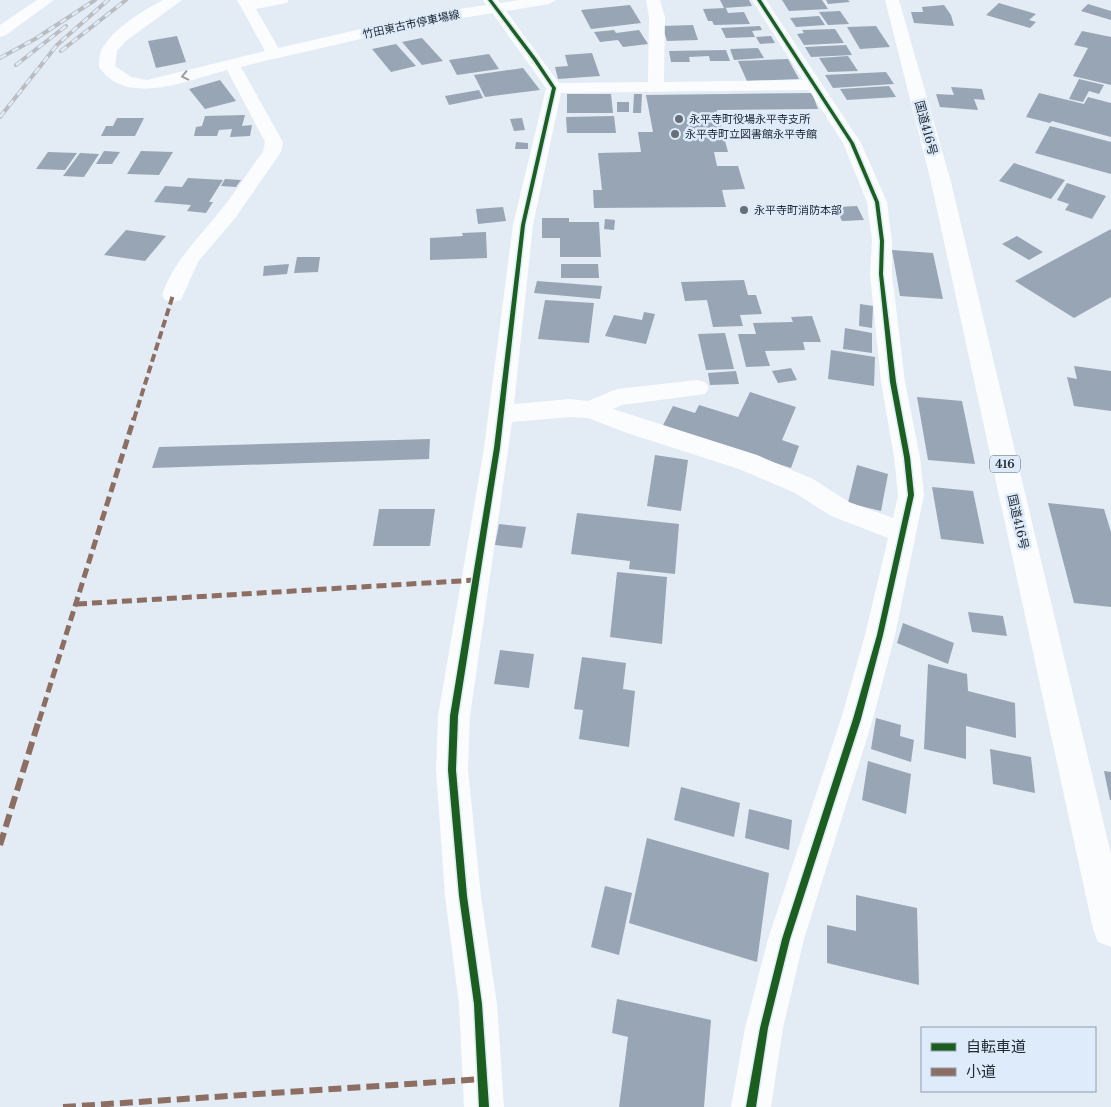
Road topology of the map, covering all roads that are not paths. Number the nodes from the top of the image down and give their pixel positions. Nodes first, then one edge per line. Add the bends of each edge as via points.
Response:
1 (47, 0) edge
2 (175, 0) edge
3 (282, 0) edge
4 (549, 0) edge
5 (653, 0) edge
6 (759, 0) edge
7 (892, 0) edge
8 (245, 3) edge
9 (493, 4) edge
10 (0, 32) edge
11 (274, 54) junction
12 (232, 65) junction
13 (816, 85) junction
14 (554, 88) junction
15 (656, 88) junction
16 (173, 295) dead end
17 (697, 388) dead end
18 (591, 410) junction
19 (501, 414) junction
20 (903, 533) junction
21 (1111, 929) edge
22 (484, 1107) edge
23 (751, 1107) edge

1 - 10 main road
12 -> 2 main road, 竹田東古市停車場線 via 134,86 107,66 108,52 118,40 160,7
3 - 8 main road
4 - 9 main road, 竹田東古市停車場線
5 - 15 main road via 657,17
6 - 13 main road
7 - 21 main road, 国道416号 / 416 via 941,182
8 - 11 main road
9 - 11 main road, 竹田東古市停車場線
9 - 14 main road
11 - 12 main road, 竹田東古市停車場線
12 - 16 main road via 274,142 272,152 229,214 178,274
13 - 15 main road
13 - 20 main road via 852,143 877,202 893,382 911,495
14 - 15 main road
14 - 19 main road via 523,225
17 - 18 main road via 617,397
18 - 19 main road via 570,408
18 - 20 main road via 748,462 804,486 840,509
19 - 22 main road via 454,716 452,770 463,896 478,1004
20 - 23 main road via 858,719 786,939 764,1028

